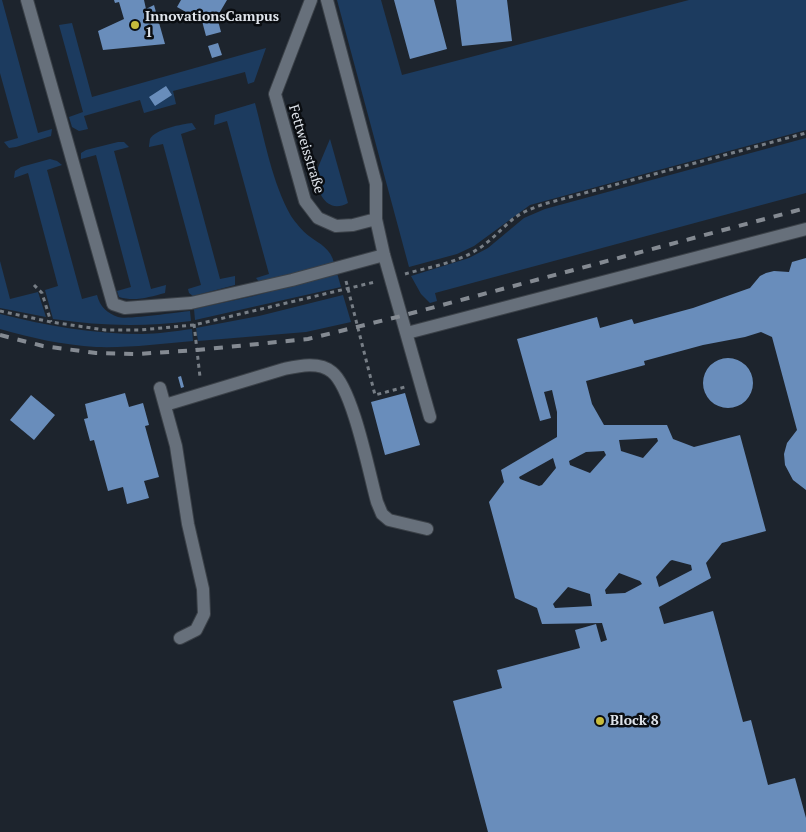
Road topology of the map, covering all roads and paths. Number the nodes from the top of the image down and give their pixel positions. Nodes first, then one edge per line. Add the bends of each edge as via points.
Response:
1 (27, 0) edge
2 (311, 0) edge
3 (327, 0) edge
4 (806, 134) edge
5 (376, 219) junction
6 (806, 229) edge
7 (384, 255) junction
8 (342, 267) junction
9 (390, 278) junction
10 (34, 285) dead end
11 (191, 304) junction
12 (51, 322) dead end
13 (407, 333) junction
14 (201, 383) dead end
15 (420, 383) junction
16 (160, 388) dead end
17 (165, 405) junction
18 (430, 417) dead end
19 (428, 529) dead end
20 (180, 638) dead end

1 - 11 lane via 113,304 125,308
2 - 5 lane, Fettweisstraße via 275,94 305,201 318,218 336,226
3 - 5 lane via 376,184
4 - 9 path via 544,204 514,219 476,251
5 - 7 lane
6 - 13 lane
7 - 8 lane
7 - 9 lane
8 - 11 lane
8 - 15 path via 376,395
9 - 13 lane
10 - 12 path via 42,293
11 - 14 path
13 - 15 lane
15 - 18 lane
16 - 17 lane
17 - 19 lane via 284,369 320,366 332,372 349,399 382,514 389,520
17 - 20 lane via 203,589 204,614 196,630

